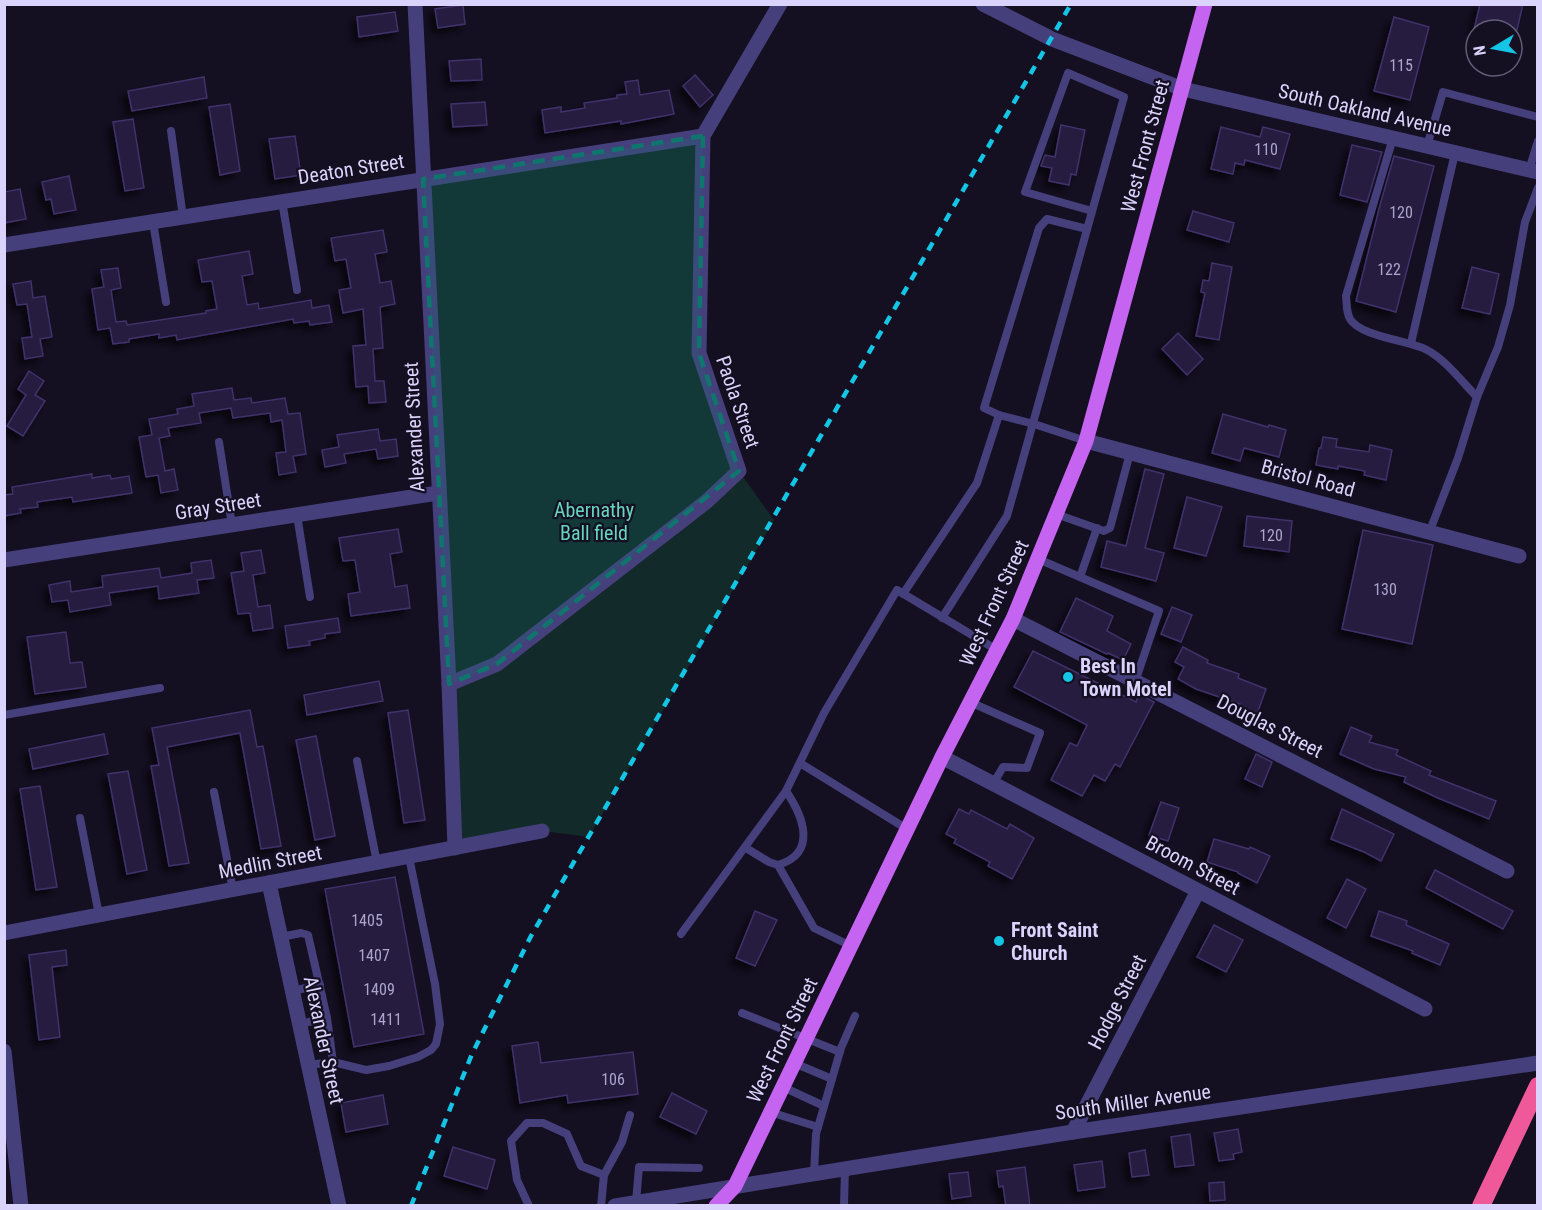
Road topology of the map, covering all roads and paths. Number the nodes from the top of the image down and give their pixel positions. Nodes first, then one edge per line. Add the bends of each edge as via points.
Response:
1 (415, 4) edge
2 (780, 4) edge
3 (983, 4) edge
4 (1205, 4) edge
5 (1183, 89) junction
6 (1538, 117) edge
7 (171, 131) dead end
8 (704, 136) junction
9 (1393, 138) junction
10 (1538, 141) edge
11 (1427, 146) junction
12 (1455, 153) junction
13 (1533, 171) edge
14 (423, 179) junction
15 (1538, 188) edge
16 (282, 201) junction
17 (1092, 212) junction
18 (183, 217) junction
19 (153, 222) junction
20 (1087, 229) junction
21 (4, 245) edge
22 (297, 290) dead end
23 (166, 302) dead end
24 (1411, 343) junction
25 (1477, 397) junction
26 (999, 416) junction
27 (1034, 424) junction
28 (1086, 441) junction
29 (219, 442) dead end
30 (1130, 453) junction
31 (438, 493) junction
32 (1056, 514) junction
33 (297, 515) junction
34 (232, 525) junction
35 (1097, 528) junction
36 (1429, 533) junction
37 (1519, 556) dead end
38 (1038, 559) junction
39 (4, 560) edge
40 (1080, 577) junction
41 (903, 594) junction
42 (310, 597) dead end
43 (942, 618) junction
44 (1013, 619) junction
45 (997, 650) junction
46 (1135, 682) junction
47 (449, 684) junction
48 (160, 688) dead end
49 (970, 702) junction
50 (4, 715) edge
51 (942, 757) junction
52 (357, 761) dead end
53 (800, 763) junction
54 (993, 784) junction
55 (786, 791) junction
56 (214, 792) dead end
57 (81, 818) dead end
58 (907, 829) junction
59 (542, 831) dead end
60 (455, 848) junction
61 (746, 848) junction
62 (409, 857) junction
63 (377, 863) junction
64 (778, 865) junction
65 (1507, 871) dead end
66 (269, 883) junction
67 (233, 890) junction
68 (1198, 891) junction
69 (99, 915) junction
70 (4, 933) edge
71 (681, 934) dead end
72 (280, 937) junction
73 (851, 946) junction
74 (320, 985) junction
75 (292, 992) junction
76 (1425, 1009) dead end
77 (742, 1013) dead end
78 (855, 1016) dead end
79 (327, 1018) junction
80 (299, 1024) junction
81 (806, 1038) junction
82 (4, 1051) edge
83 (840, 1053) junction
84 (333, 1062) junction
85 (794, 1063) junction
86 (1538, 1063) edge
87 (308, 1065) junction
88 (832, 1079) junction
89 (1538, 1086) edge
90 (783, 1087) junction
91 (7, 1099) edge
92 (824, 1106) junction
93 (770, 1112) junction
94 (630, 1115) dead end
95 (818, 1127) junction
96 (1073, 1132) junction
97 (699, 1168) dead end
98 (845, 1168) junction
99 (814, 1173) junction
100 (604, 1175) junction
101 (735, 1186) junction
102 (636, 1202) junction
103 (21, 1206) edge
104 (339, 1206) edge
105 (529, 1206) edge
106 (601, 1206) edge
107 (615, 1206) edge
108 (716, 1206) edge
109 (734, 1206) edge
110 (844, 1206) edge
111 (1481, 1206) edge

1 - 14 street, Alexander Street
2 - 8 street, Paola Street
3 - 5 street, South Oakland Avenue via 1052,39
4 - 5 main road, West Front Street
5 - 9 street, South Oakland Avenue
5 - 28 main road, West Front Street
6 - 11 lane via 1443,92
7 - 18 lane
8 - 14 street, Deaton Street
8 - 47 street, Paola Street via 699,352 739,471 706,502 498,664
9 - 11 street, South Oakland Avenue
9 - 24 lane via 1346,296 1347,308 1350,319 1366,331
10 - 13 lane
11 - 12 street, South Oakland Avenue
12 - 13 street, South Oakland Avenue
12 - 24 lane
14 - 16 street, Deaton Street
14 - 31 street, Alexander Street
15 - 25 lane via 1525,222 1498,347
16 - 18 street, Deaton Street
16 - 22 lane
17 - 17 lane via 1124,96 1068,74 1025,192
17 - 20 lane
18 - 19 street, Deaton Street
19 - 21 street, Deaton Street
19 - 23 lane
20 - 26 lane via 1047,219 1039,228 984,408
20 - 27 lane
24 - 25 lane via 1429,351
25 - 36 lane
26 - 27 lane
26 - 41 lane via 977,483
27 - 28 lane
27 - 43 lane via 1007,516
28 - 30 street, Bristol Road
28 - 32 main road, West Front Street
29 - 34 lane
30 - 35 lane via 1110,528
30 - 36 street, Bristol Road
31 - 33 street, Gray Street
31 - 47 street, Alexander Street
32 - 35 lane
32 - 38 main road, West Front Street
33 - 34 street, Gray Street
33 - 42 lane
34 - 39 street, Gray Street
35 - 40 lane
36 - 37 street, Bristol Road
38 - 40 lane
38 - 44 main road, West Front Street
40 - 46 lane via 1159,611
41 - 43 lane
41 - 53 lane via 897,590 824,713
43 - 45 lane
44 - 45 main road, West Front Street
44 - 46 street, Douglas Street
45 - 49 main road, West Front Street
46 - 65 street, Douglas Street
47 - 60 street, Alexander Street
48 - 50 lane
49 - 51 main road, West Front Street
49 - 54 lane via 1040,733 1027,768 1003,767
51 - 54 street, Broom Street
51 - 58 main road, West Front Street
52 - 63 lane
53 - 55 lane
53 - 58 lane
54 - 68 street, Broom Street
55 - 61 lane
55 - 64 lane via 799,811 805,837 794,857
56 - 67 lane
57 - 69 lane
58 - 73 main road, West Front Street
59 - 60 street, Medlin Street
60 - 62 street, Medlin Street
61 - 64 lane
61 - 71 lane
62 - 63 street, Medlin Street
62 - 84 lane via 435,984 440,1024 436,1044 418,1058 366,1070
63 - 66 street, Medlin Street
64 - 73 lane via 814,928
66 - 67 street, Medlin Street
66 - 72 street, Alexander Street
67 - 69 street, Medlin Street
68 - 76 street, Broom Street
68 - 96 street, Hodge Street
69 - 70 street, Medlin Street
72 - 74 lane via 308,935
72 - 75 street, Alexander Street
73 - 81 main road, West Front Street
74 - 75 lane
74 - 79 lane
75 - 80 street, Alexander Street
77 - 81 lane
78 - 83 lane
79 - 80 lane
79 - 84 lane
80 - 87 street, Alexander Street
81 - 83 lane
81 - 85 main road, West Front Street
82 - 91 street
83 - 88 lane
84 - 87 lane
85 - 88 lane
85 - 90 main road, West Front Street
86 - 96 street, South Miller Avenue
87 - 104 street, Alexander Street
88 - 92 lane
89 - 111 highway
90 - 92 lane
90 - 93 main road, West Front Street
91 - 103 street
92 - 95 lane
93 - 95 lane
93 - 101 main road, West Front Street
94 - 100 lane via 622,1142
95 - 99 lane
96 - 98 street, South Miller Avenue
97 - 102 lane via 639,1167
98 - 99 street, South Miller Avenue
98 - 110 lane
99 - 101 street, South Miller Avenue
100 - 105 lane via 580,1166 567,1134 543,1123 526,1123 511,1141 517,1180
100 - 106 lane
101 - 102 street, South Miller Avenue
101 - 108 main road, West Front Street
101 - 109 main road, West Front Street
102 - 107 street, South Miller Avenue

